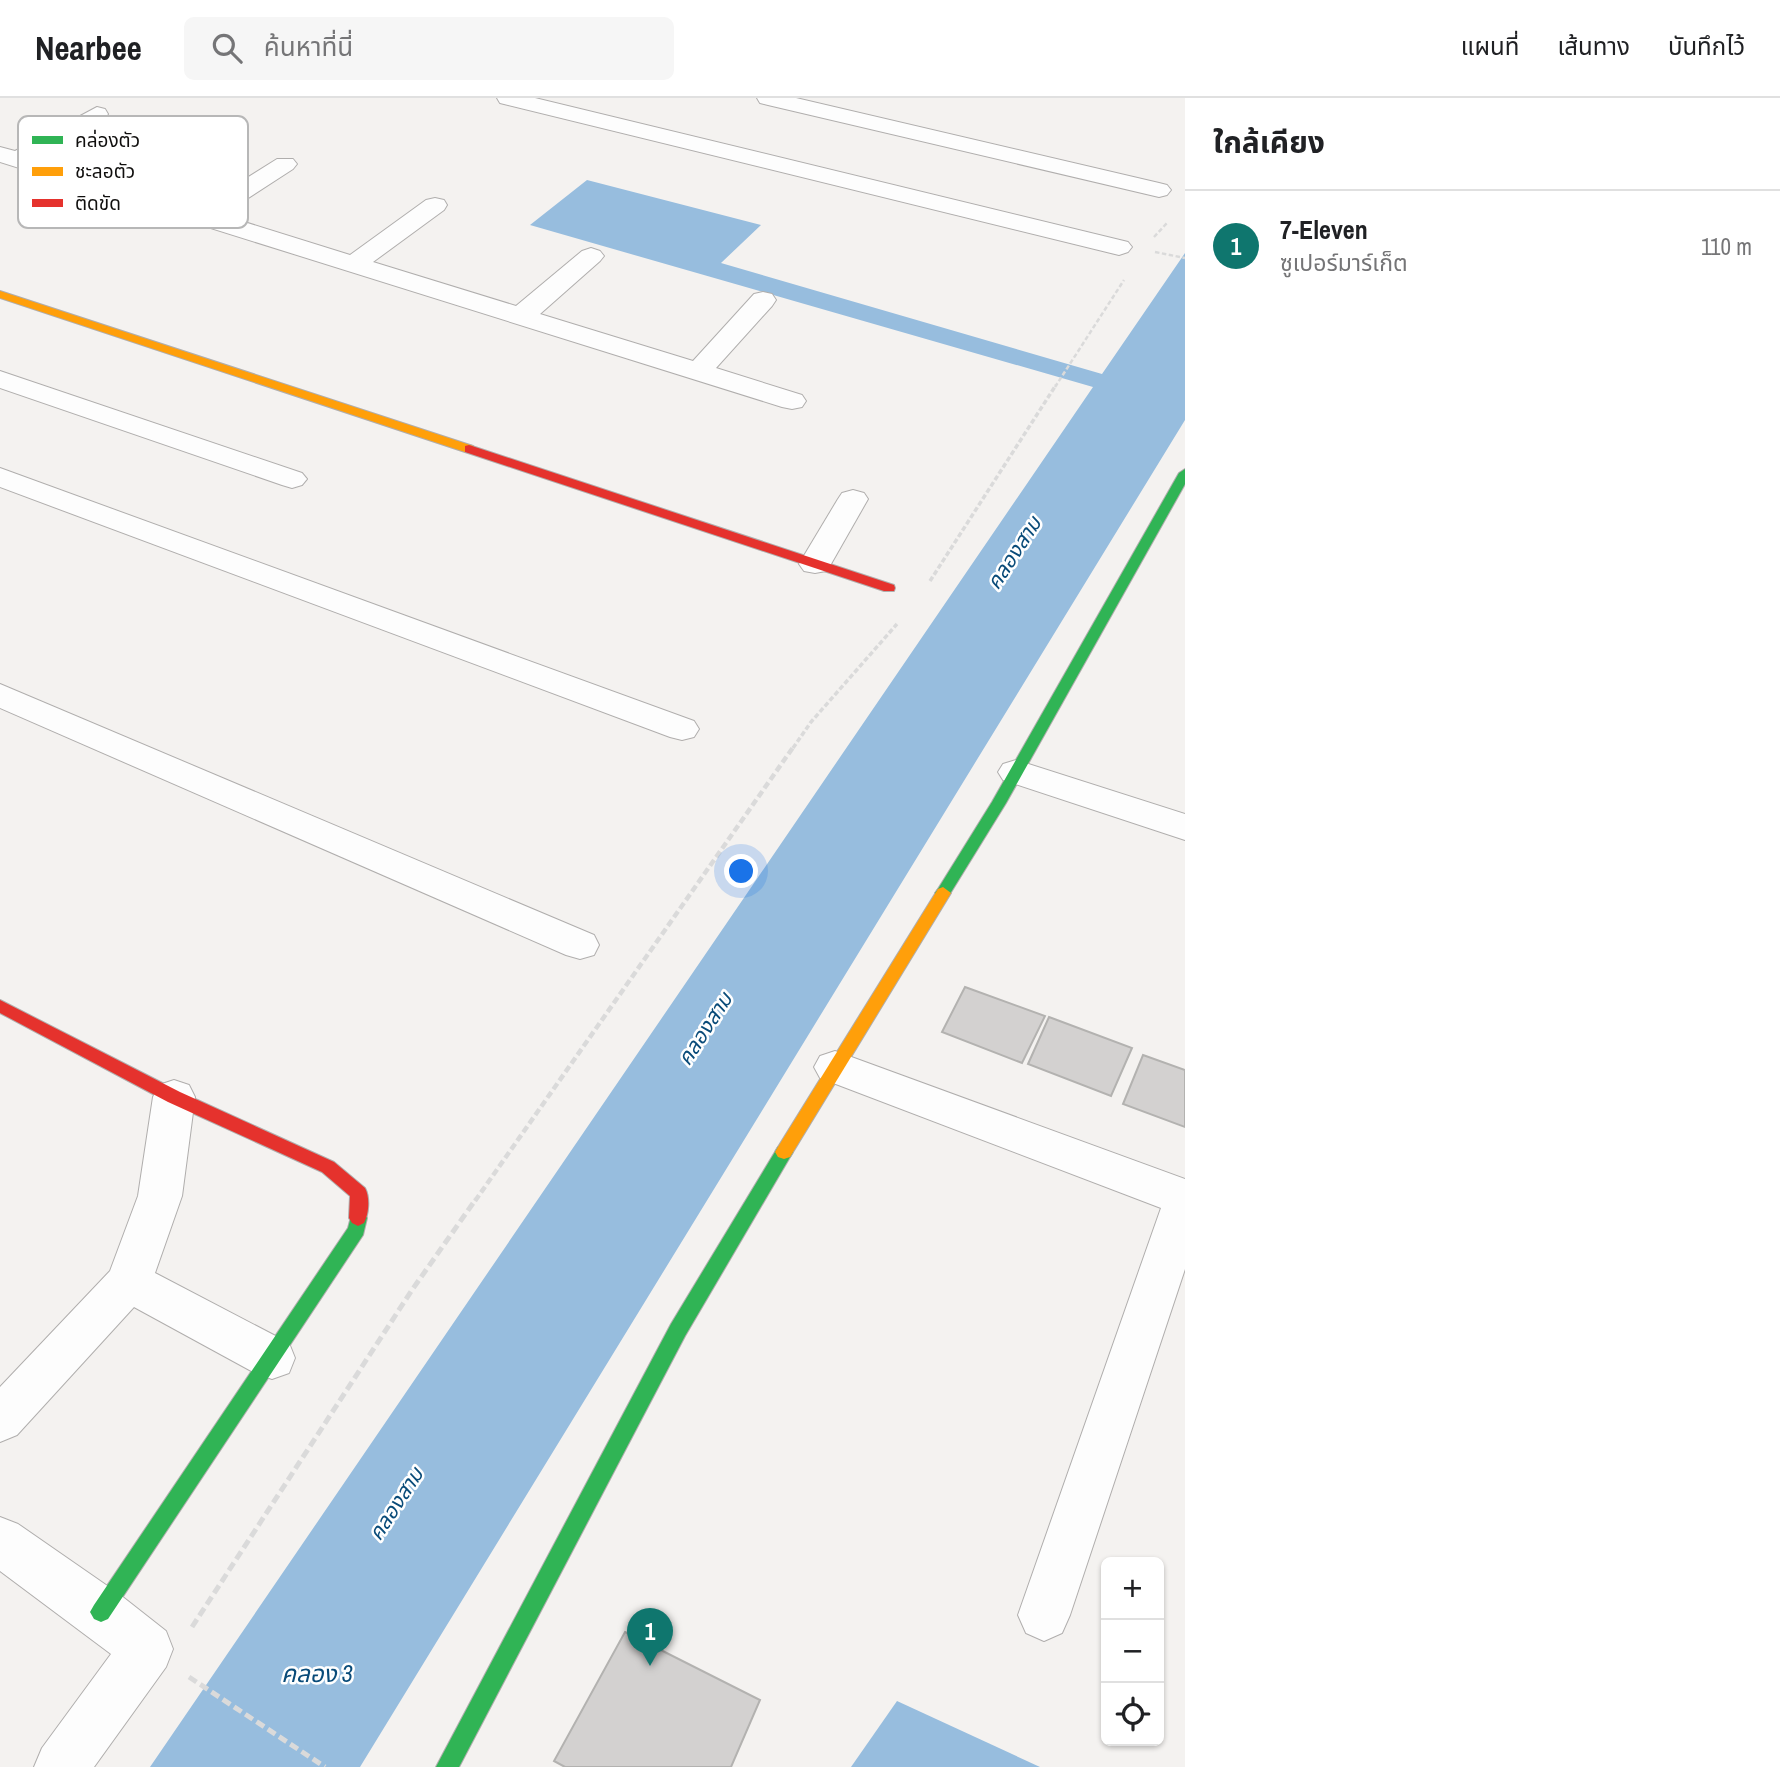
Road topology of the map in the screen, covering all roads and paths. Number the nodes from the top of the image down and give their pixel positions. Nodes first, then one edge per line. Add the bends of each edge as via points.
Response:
1 (508, 98) edge
2 (768, 98) edge
3 (97, 114) dead end
4 (92, 116) edge
5 (285, 163) dead end
6 (248, 187) edge
7 (1159, 190) dead end
8 (435, 205) dead end
9 (240, 228) edge
10 (1119, 247) dead end
11 (1147, 251) dead end
12 (591, 256) dead end
13 (1185, 258) edge
14 (354, 264) junction
15 (0, 295) edge
16 (763, 300) dead end
17 (521, 317) junction
18 (1070, 363) dead end
19 (698, 372) junction
20 (0, 379) edge
21 (792, 401) dead end
22 (0, 477) edge
23 (292, 479) dead end
24 (1182, 485) edge
25 (853, 499) dead end
26 (815, 564) junction
27 (889, 588) dead end
28 (925, 590) dead end
29 (900, 621) dead end
30 (0, 695) edge
31 (682, 729) dead end
32 (1016, 772) junction
33 (1185, 827) edge
34 (580, 945) dead end
35 (0, 1006) edge
36 (835, 1067) junction
37 (174, 1097) junction
38 (1185, 1201) edge
39 (129, 1282) junction
40 (272, 1358) junction
41 (0, 1420) edge
42 (0, 1541) edge
43 (101, 1612) junction
44 (1044, 1615) dead end
45 (187, 1634) dead end
46 (178, 1670) dead end
47 (61, 1767) edge
48 (325, 1767) edge
49 (447, 1767) edge

1 - 10 street
2 - 7 street
3 - 4 street
5 - 6 street
8 - 14 street
9 - 14 street
11 - 13 path
12 - 17 street
14 - 17 street
15 - 26 street
16 - 19 street
17 - 19 street
18 - 28 path
19 - 21 street
20 - 23 street
22 - 31 street
24 - 32 street
25 - 26 street
26 - 27 street
29 - 45 path via 811,722 412,1290
30 - 34 street
32 - 33 street
32 - 36 street
35 - 37 street
36 - 38 street
36 - 49 street via 678,1330
37 - 39 street via 160,1196
37 - 40 street via 328,1167 359,1193 357,1230
38 - 44 street
39 - 40 street
39 - 41 street
40 - 43 street
42 - 43 street
43 - 47 street via 147,1649
46 - 48 path

